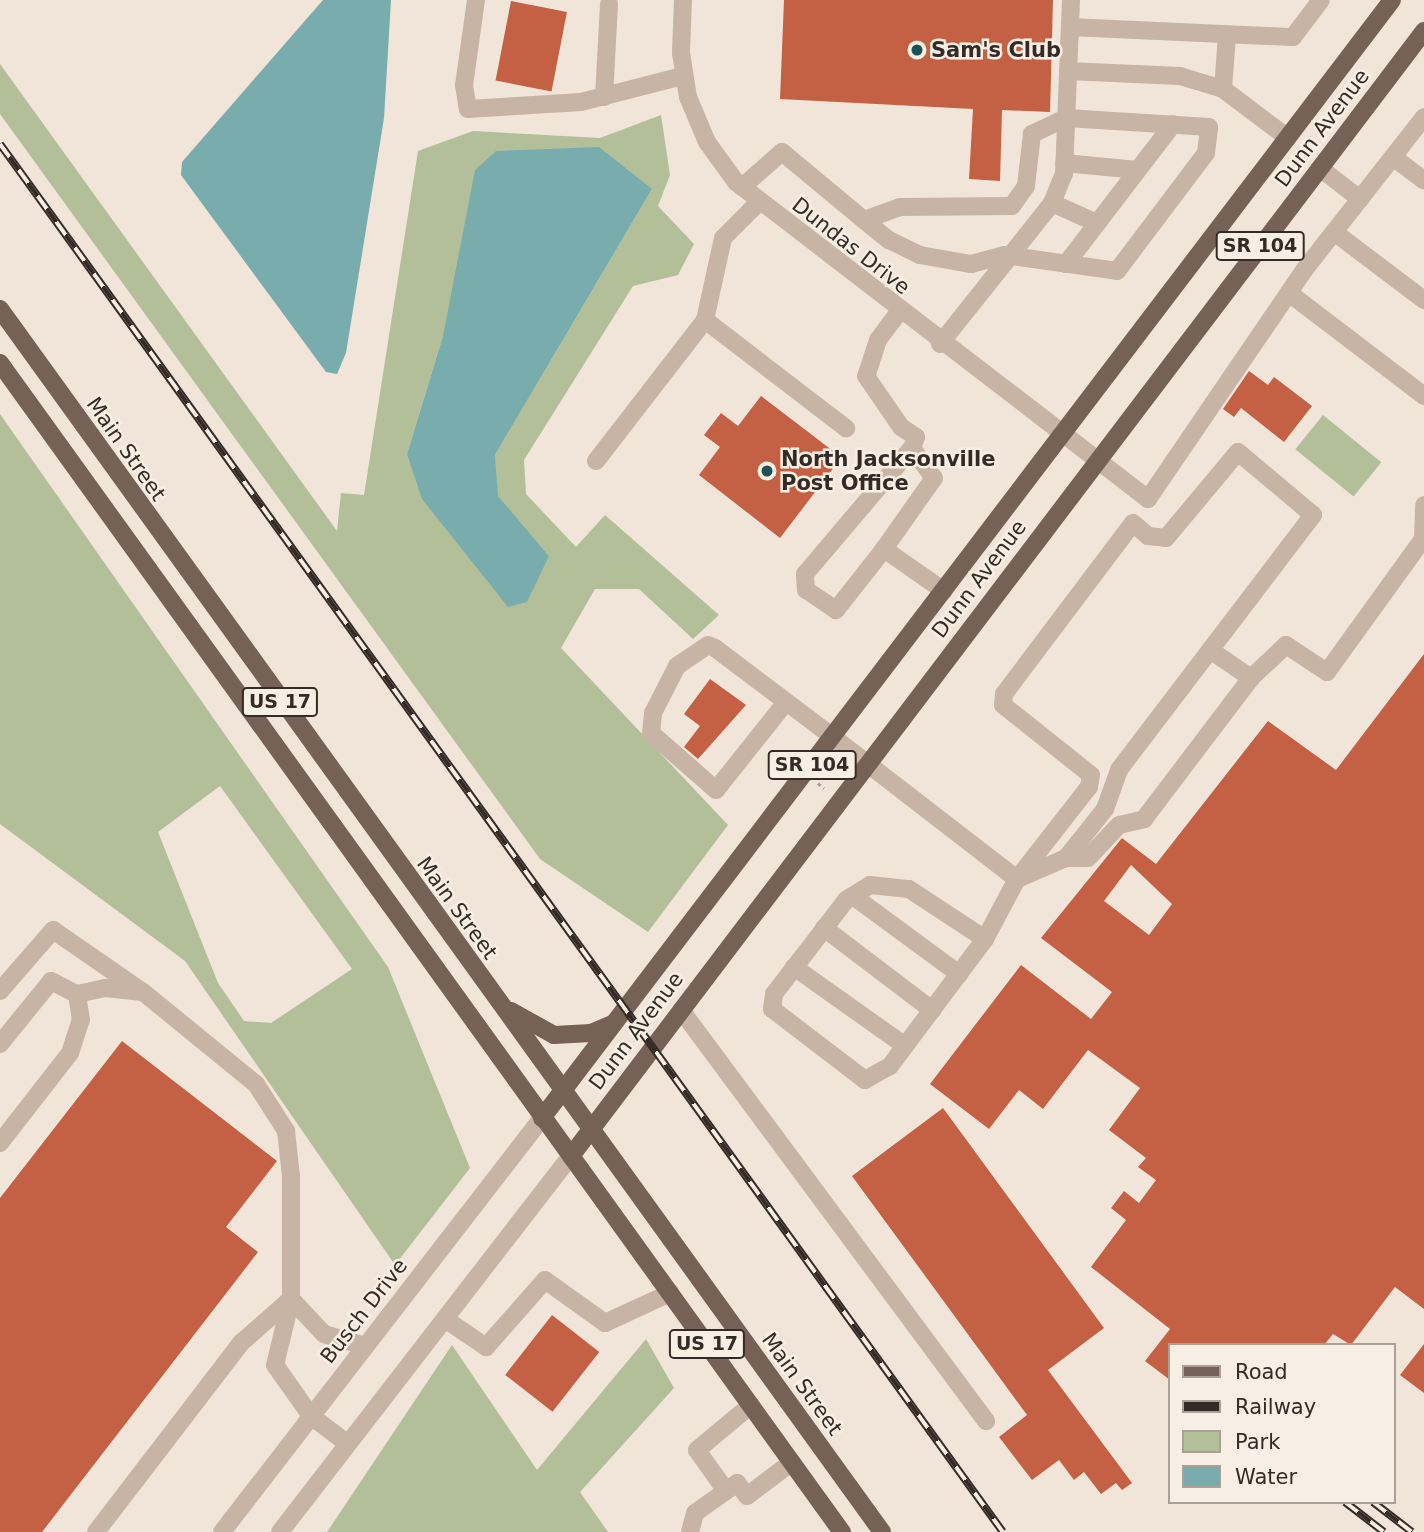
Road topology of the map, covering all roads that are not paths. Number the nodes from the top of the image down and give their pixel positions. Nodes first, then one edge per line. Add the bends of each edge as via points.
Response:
1 (476, 0) edge
2 (683, 0) edge
3 (1071, 0) edge
4 (1321, 0) edge
5 (1392, 0) edge
6 (609, 4) dead end
7 (1070, 27) junction
8 (1424, 31) edge
9 (1227, 34) junction
10 (1068, 71) junction
11 (683, 76) junction
12 (1223, 89) junction
13 (604, 97) junction
14 (1066, 118) junction
15 (1423, 119) edge
16 (1173, 124) junction
17 (1288, 138) junction
18 (1393, 157) junction
19 (1065, 163) junction
20 (1320, 168) junction
21 (1138, 170) junction
22 (1424, 180) edge
23 (742, 187) junction
24 (1360, 199) junction
25 (759, 202) junction
26 (1052, 203) junction
27 (864, 220) junction
28 (1097, 223) junction
29 (1334, 232) junction
30 (1005, 255) junction
31 (1066, 264) junction
32 (1289, 293) junction
33 (1424, 300) edge
34 (0, 309) edge
35 (899, 312) junction
36 (705, 320) junction
37 (940, 344) junction
38 (0, 363) edge
39 (1424, 396) edge
40 (846, 428) dead end
41 (1062, 436) junction
42 (912, 449) junction
43 (596, 461) dead end
44 (1096, 462) junction
45 (1424, 505) edge
46 (884, 549) junction
47 (944, 591) junction
48 (1210, 650) junction
49 (1251, 678) junction
50 (786, 702) junction
51 (833, 737) junction
52 (867, 764) junction
53 (1089, 787) junction
54 (1109, 796) junction
55 (1066, 858) junction
56 (1017, 879) junction
57 (853, 896) junction
58 (824, 928) junction
59 (985, 939) junction
60 (794, 967) junction
61 (959, 974) junction
62 (0, 991) edge
63 (143, 992) junction
64 (77, 993) junction
65 (495, 1000) junction
66 (681, 1010) junction
67 (932, 1010) junction
68 (617, 1022) junction
69 (0, 1044) edge
70 (905, 1046) junction
71 (562, 1093) junction
72 (542, 1118) junction
73 (591, 1131) junction
74 (0, 1143) edge
75 (571, 1156) junction
76 (670, 1293) junction
77 (291, 1299) junction
78 (445, 1319) junction
79 (365, 1346) junction
80 (751, 1405) junction
81 (311, 1416) junction
82 (986, 1421) dead end
83 (348, 1444) junction
84 (792, 1462) junction
85 (726, 1491) junction
86 (875, 1529) edge
87 (96, 1532) edge
88 (222, 1532) edge
89 (280, 1532) edge
90 (690, 1532) edge
91 (842, 1532) edge

1 - 13 street via 464,85 468,109
2 - 11 street, Dundas Drive
3 - 7 street
4 - 9 street via 1293,37
5 - 17 main road, Dunn Avenue / SR 104
6 - 13 street
7 - 9 street
7 - 10 street
8 - 20 main road, Dunn Avenue / SR 104
9 - 12 street
10 - 12 street via 1180,76
10 - 14 street
11 - 13 street
11 - 23 street, Dundas Drive via 696,122
12 - 17 street
14 - 16 street
14 - 19 street
14 - 27 street via 1032,134 1026,186 1012,206 900,206
15 - 18 street
16 - 21 street
16 - 31 street via 1209,127 1206,153 1117,271
17 - 41 main road, Dunn Avenue / SR 104
18 - 22 street
18 - 24 street
19 - 21 street
19 - 26 street
20 - 24 street
20 - 44 main road, Dunn Avenue / SR 104
21 - 28 street
23 - 25 street, Dundas Drive
23 - 27 street via 782,152
24 - 29 street
25 - 35 street, Dundas Drive
25 - 36 street via 723,238
26 - 28 street
26 - 30 street
27 - 30 street via 920,255 971,264
28 - 31 street
29 - 32 street
29 - 33 street
30 - 31 street
30 - 37 street
32 - 39 street
32 - 44 street, Dundas Drive via 1148,499
34 - 65 main road, Main Street / US 17
35 - 37 street, Dundas Drive
35 - 42 street via 878,340 866,376 901,427 916,437
36 - 40 street
36 - 43 street
37 - 41 street, Dundas Drive
38 - 72 main road, US 17
41 - 44 street, Dundas Drive
41 - 47 main road, Dunn Avenue / SR 104
42 - 46 street via 934,478
42 - 46 street via 805,574 806,590 836,610
44 - 52 main road, Dunn Avenue / SR 104
45 - 49 street via 1423,539 1327,672 1286,645
46 - 47 street
47 - 51 main road, Dunn Avenue / SR 104
48 - 49 street
48 - 53 street via 1313,515 1238,452 1166,538 1149,536 1133,523 1004,694 1003,705 1091,775
48 - 54 street via 1119,770
49 - 55 street via 1144,819 1119,825 1088,858
50 - 50 street via 708,645 665,683 651,733 716,790
50 - 51 street
51 - 52 street
51 - 68 main road, Dunn Avenue / SR 104
52 - 56 street
52 - 66 main road, Dunn Avenue / SR 104
53 - 54 street
53 - 56 street
54 - 55 street
55 - 56 street
56 - 59 street
57 - 58 street
57 - 59 street via 870,885 909,889
57 - 61 street
58 - 60 street
58 - 67 street
59 - 61 street
60 - 70 street
60 - 70 street via 774,994 772,1009 865,1080 890,1066
61 - 67 street
62 - 63 street via 43,935 61,930
63 - 64 street via 105,988
63 - 77 street via 256,1084 286,1131
64 - 69 street via 51,981
64 - 74 street via 81,1020 69,1053
65 - 68 main road via 554,1035 591,1033
65 - 71 main road, Main Street / US 17
66 - 73 main road, Dunn Avenue / SR 104
66 - 82 street
67 - 70 street
68 - 71 main road, Dunn Avenue / SR 104
71 - 72 main road, Dunn Avenue / SR 104
71 - 73 main road, Main Street / US 17
72 - 75 main road, US 17
72 - 79 street, Busch Drive
73 - 75 main road, Dunn Avenue / SR 104
73 - 86 main road, Main Street / US 17
75 - 76 main road, US 17
75 - 78 street
76 - 78 street via 605,1322 545,1280 486,1348
76 - 80 main road, US 17
77 - 79 street via 324,1334
77 - 81 street via 275,1365
77 - 87 street via 242,1342
78 - 83 street
79 - 81 street, Busch Drive
80 - 84 main road, US 17
80 - 85 street via 696,1451
81 - 83 street
81 - 88 street, Busch Drive
83 - 89 street
84 - 85 street via 747,1496 737,1483
84 - 91 main road, US 17
85 - 90 street via 695,1513

